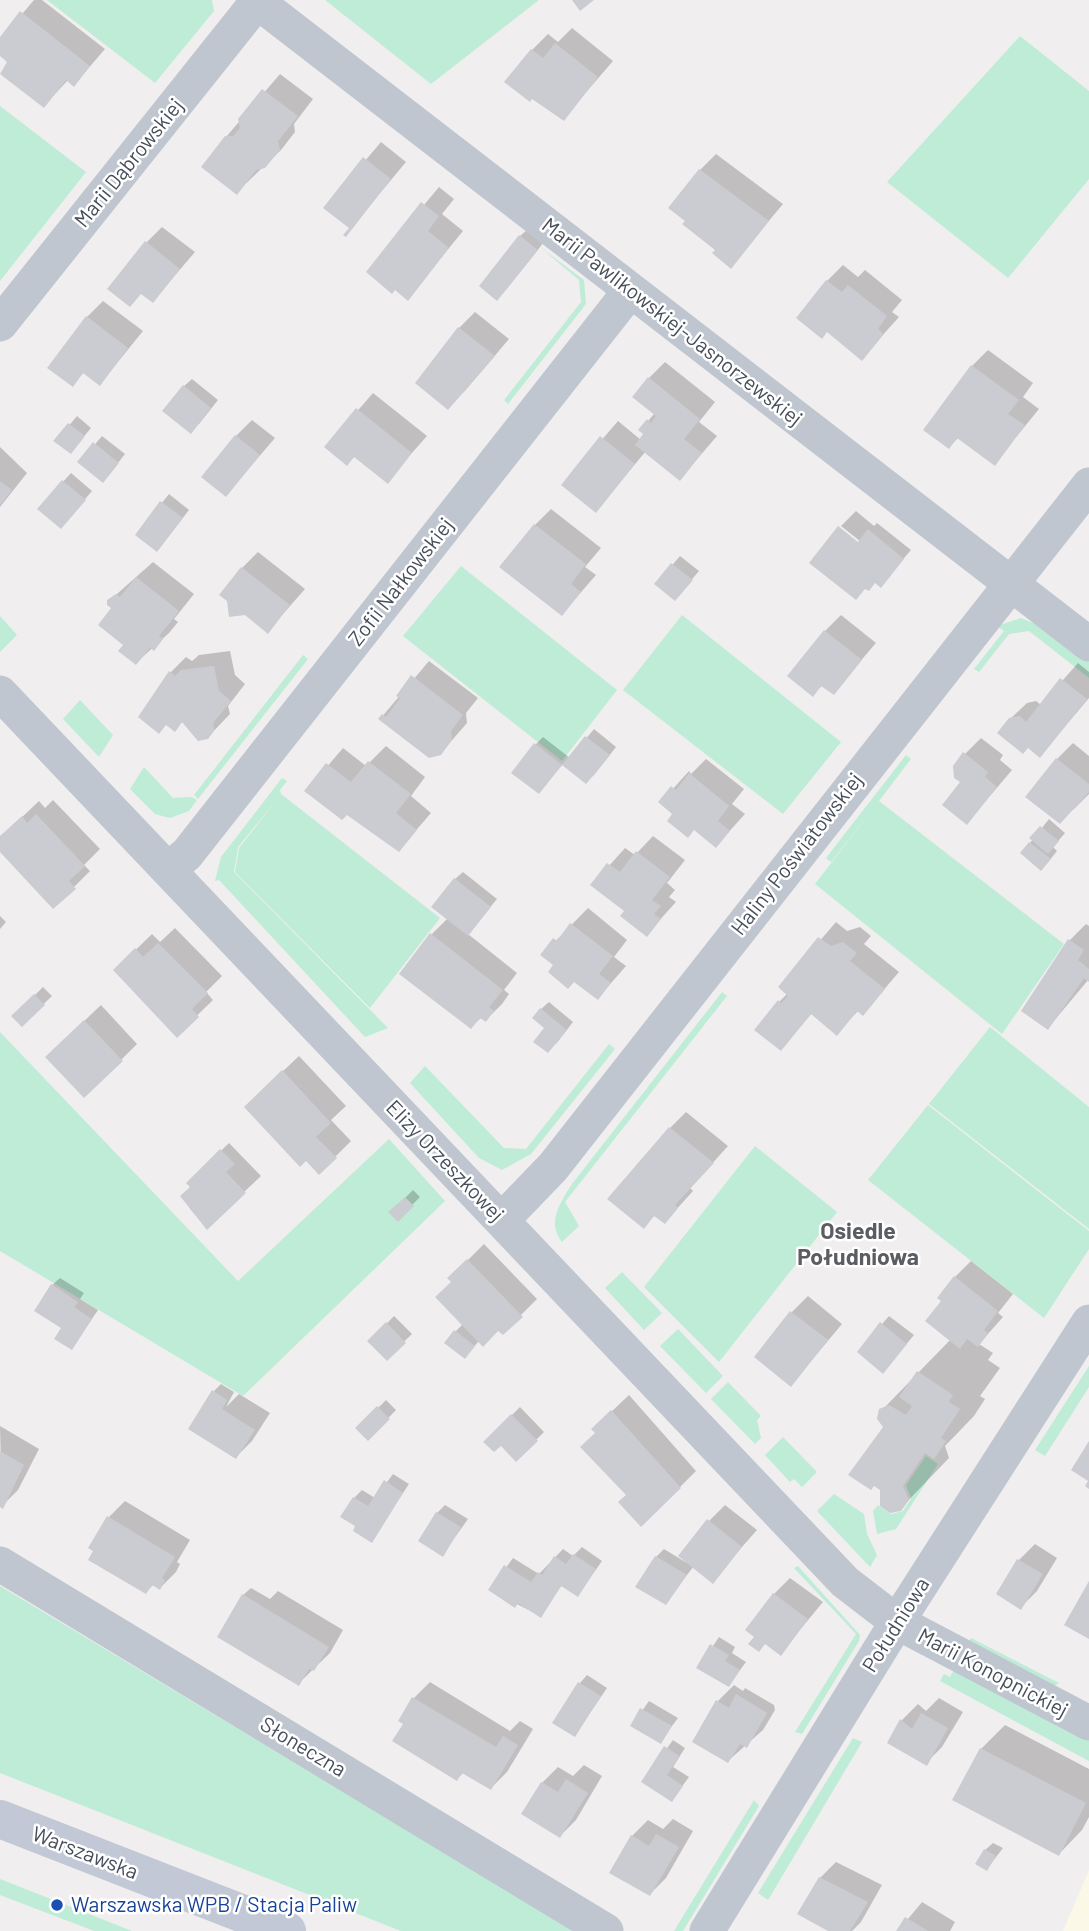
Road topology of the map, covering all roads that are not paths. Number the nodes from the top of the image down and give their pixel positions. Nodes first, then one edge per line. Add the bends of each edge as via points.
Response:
1 (256, 1) edge
2 (630, 290) junction
3 (0, 324) edge
4 (1089, 485) edge
5 (1010, 583) junction
6 (1089, 644) edge
7 (0, 693) edge
8 (168, 870) junction
9 (502, 1220) junction
10 (1089, 1322) edge
11 (0, 1564) edge
12 (897, 1622) junction
13 (1089, 1723) edge
14 (0, 1819) edge
15 (287, 1931) edge
16 (606, 1931) edge
17 (707, 1931) edge

1 - 2 street, Marii Pawlikowskiej-Jasnorzewskiej
1 - 3 street, Marii Dąbrowskiej
2 - 5 street, Marii Pawlikowskiej-Jasnorzewskiej
2 - 8 street, Zofii Nałkowskiej via 187,854
4 - 5 street, Haliny Poświatowskiej
5 - 6 street, Marii Pawlikowskiej-Jasnorzewskiej
5 - 9 street, Haliny Poświatowskiej via 553,1167
7 - 8 street, Elizy Orzeszkowej
8 - 9 street, Elizy Orzeszkowej
9 - 12 street, Elizy Orzeszkowej via 845,1582
10 - 12 street, Południowa
11 - 16 street, Słoneczna
12 - 13 street, Marii Konopnickiej
12 - 17 street, Południowa
14 - 15 main road, Warszawska

